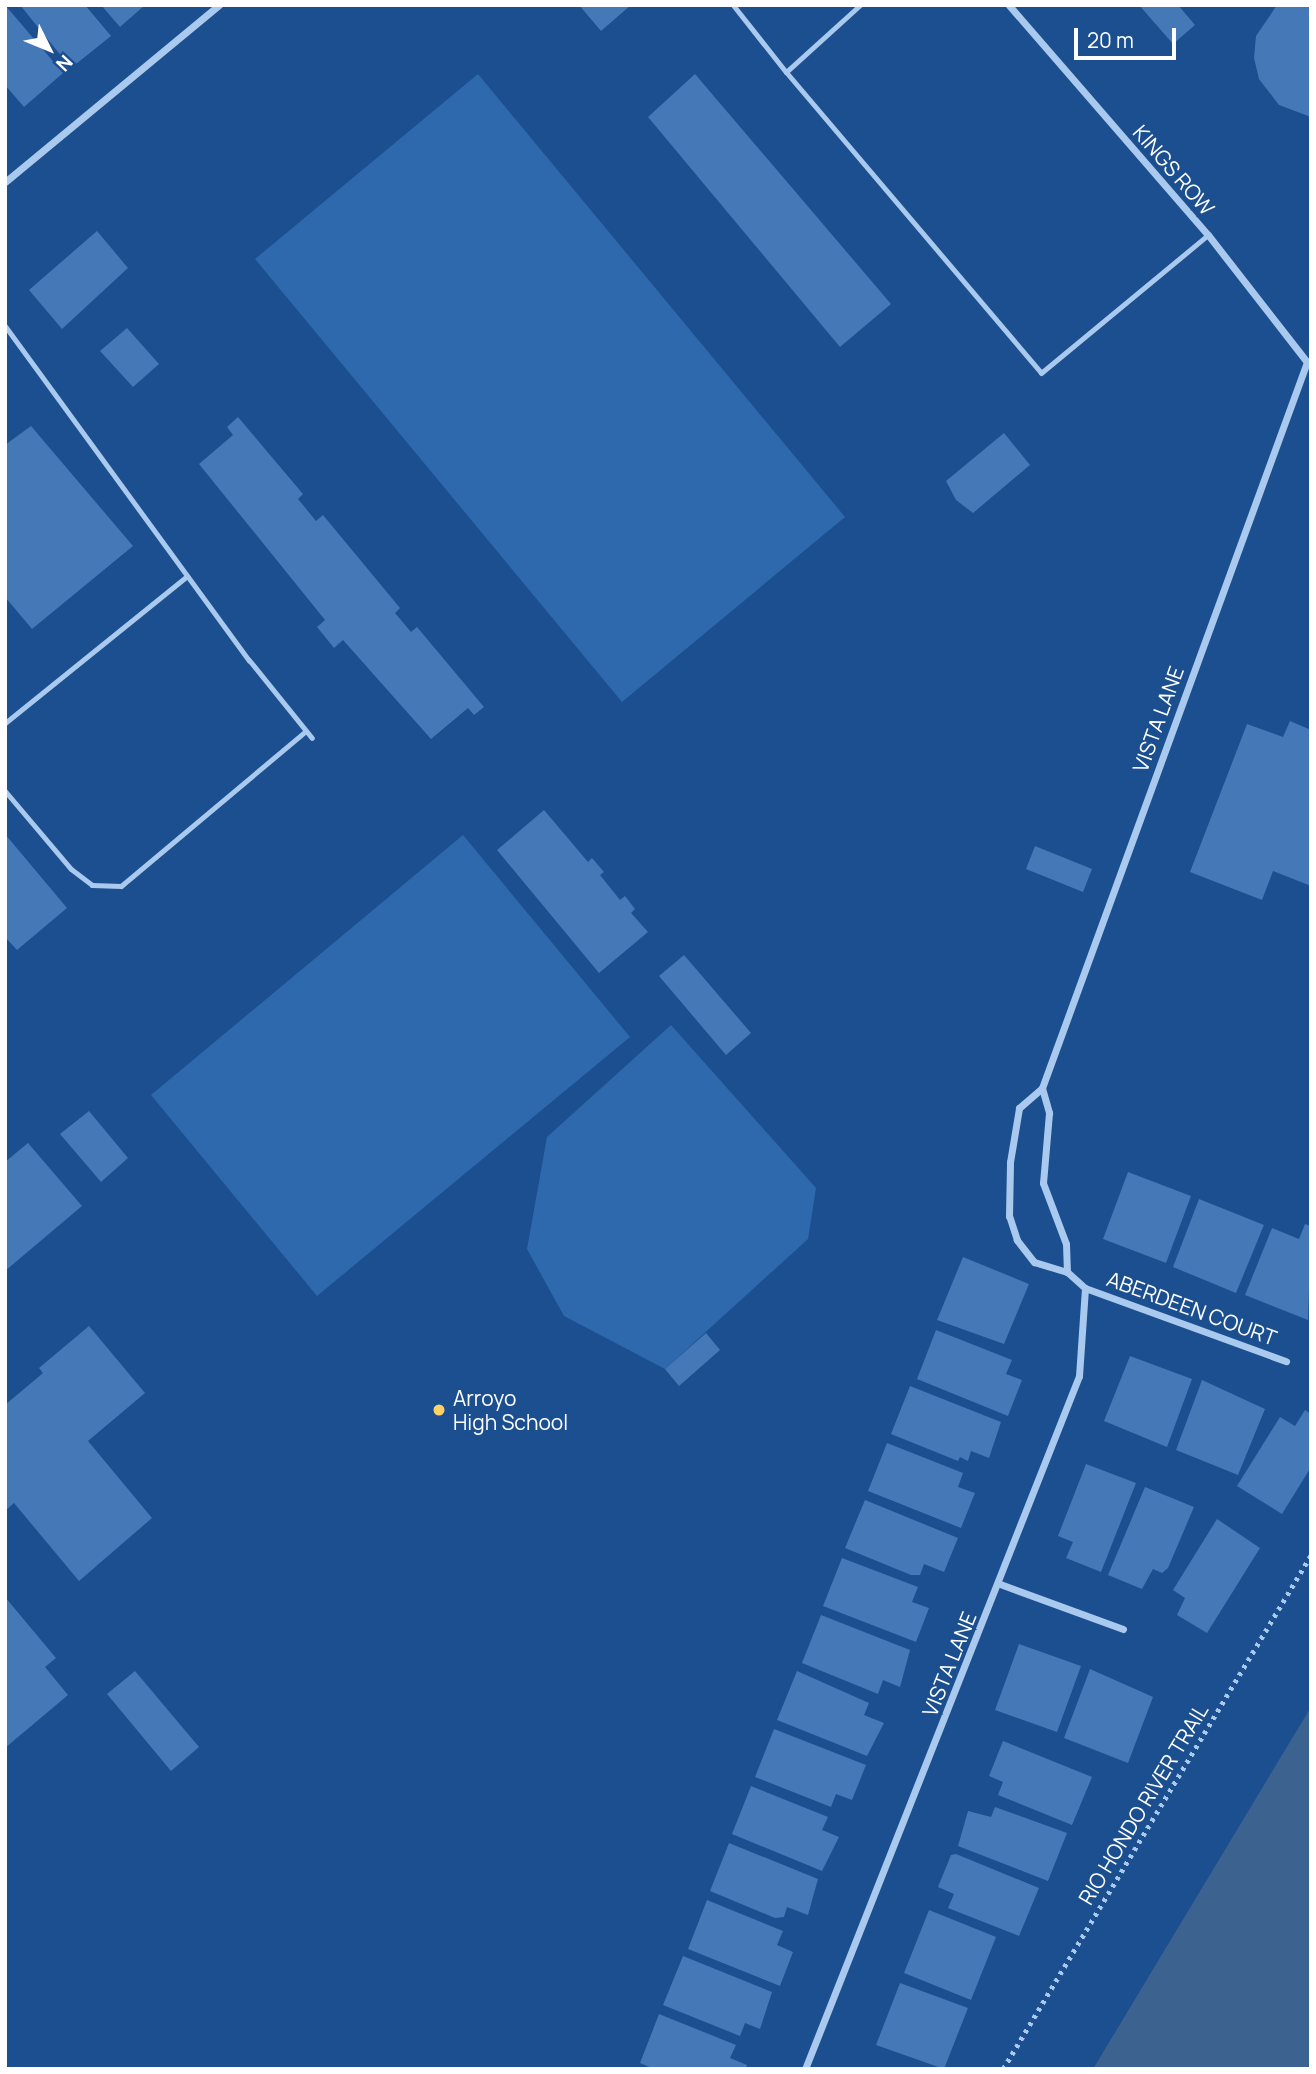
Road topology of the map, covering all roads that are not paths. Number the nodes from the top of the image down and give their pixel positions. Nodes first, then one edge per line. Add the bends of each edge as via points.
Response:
1 (219, 5) edge
2 (733, 5) edge
3 (860, 5) edge
4 (1009, 5) edge
5 (786, 72) junction
6 (5, 183) edge
7 (1208, 235) junction
8 (5, 326) edge
9 (1307, 362) joint
10 (187, 576) junction
11 (5, 723) edge
12 (306, 730) junction
13 (312, 738) dead end
14 (5, 791) edge
15 (1042, 1088) junction
16 (1067, 1272) junction
17 (1085, 1288) junction
18 (1286, 1360) dead end
19 (1000, 1584) junction
20 (1124, 1629) dead end
21 (805, 2069) edge

1 - 6 street
2 - 5 lane
3 - 5 lane
4 - 7 street, KINGS ROW
5 - 7 lane via 1041,373
7 - 9 street, KINGS ROW
8 - 10 lane
9 - 15 street, VISTA LANE
10 - 11 lane
10 - 12 lane
12 - 13 lane
12 - 14 lane via 121,886 92,885 71,869
15 - 16 street via 1049,1113 1043,1183 1066,1244
15 - 16 street, VISTA LANE via 1019,1108 1010,1162 1009,1216 1017,1240 1034,1262
16 - 17 street, VISTA LANE
17 - 18 street, ABERDEEN COURT
17 - 19 street, VISTA LANE via 1079,1376
19 - 20 street
19 - 21 street, VISTA LANE

